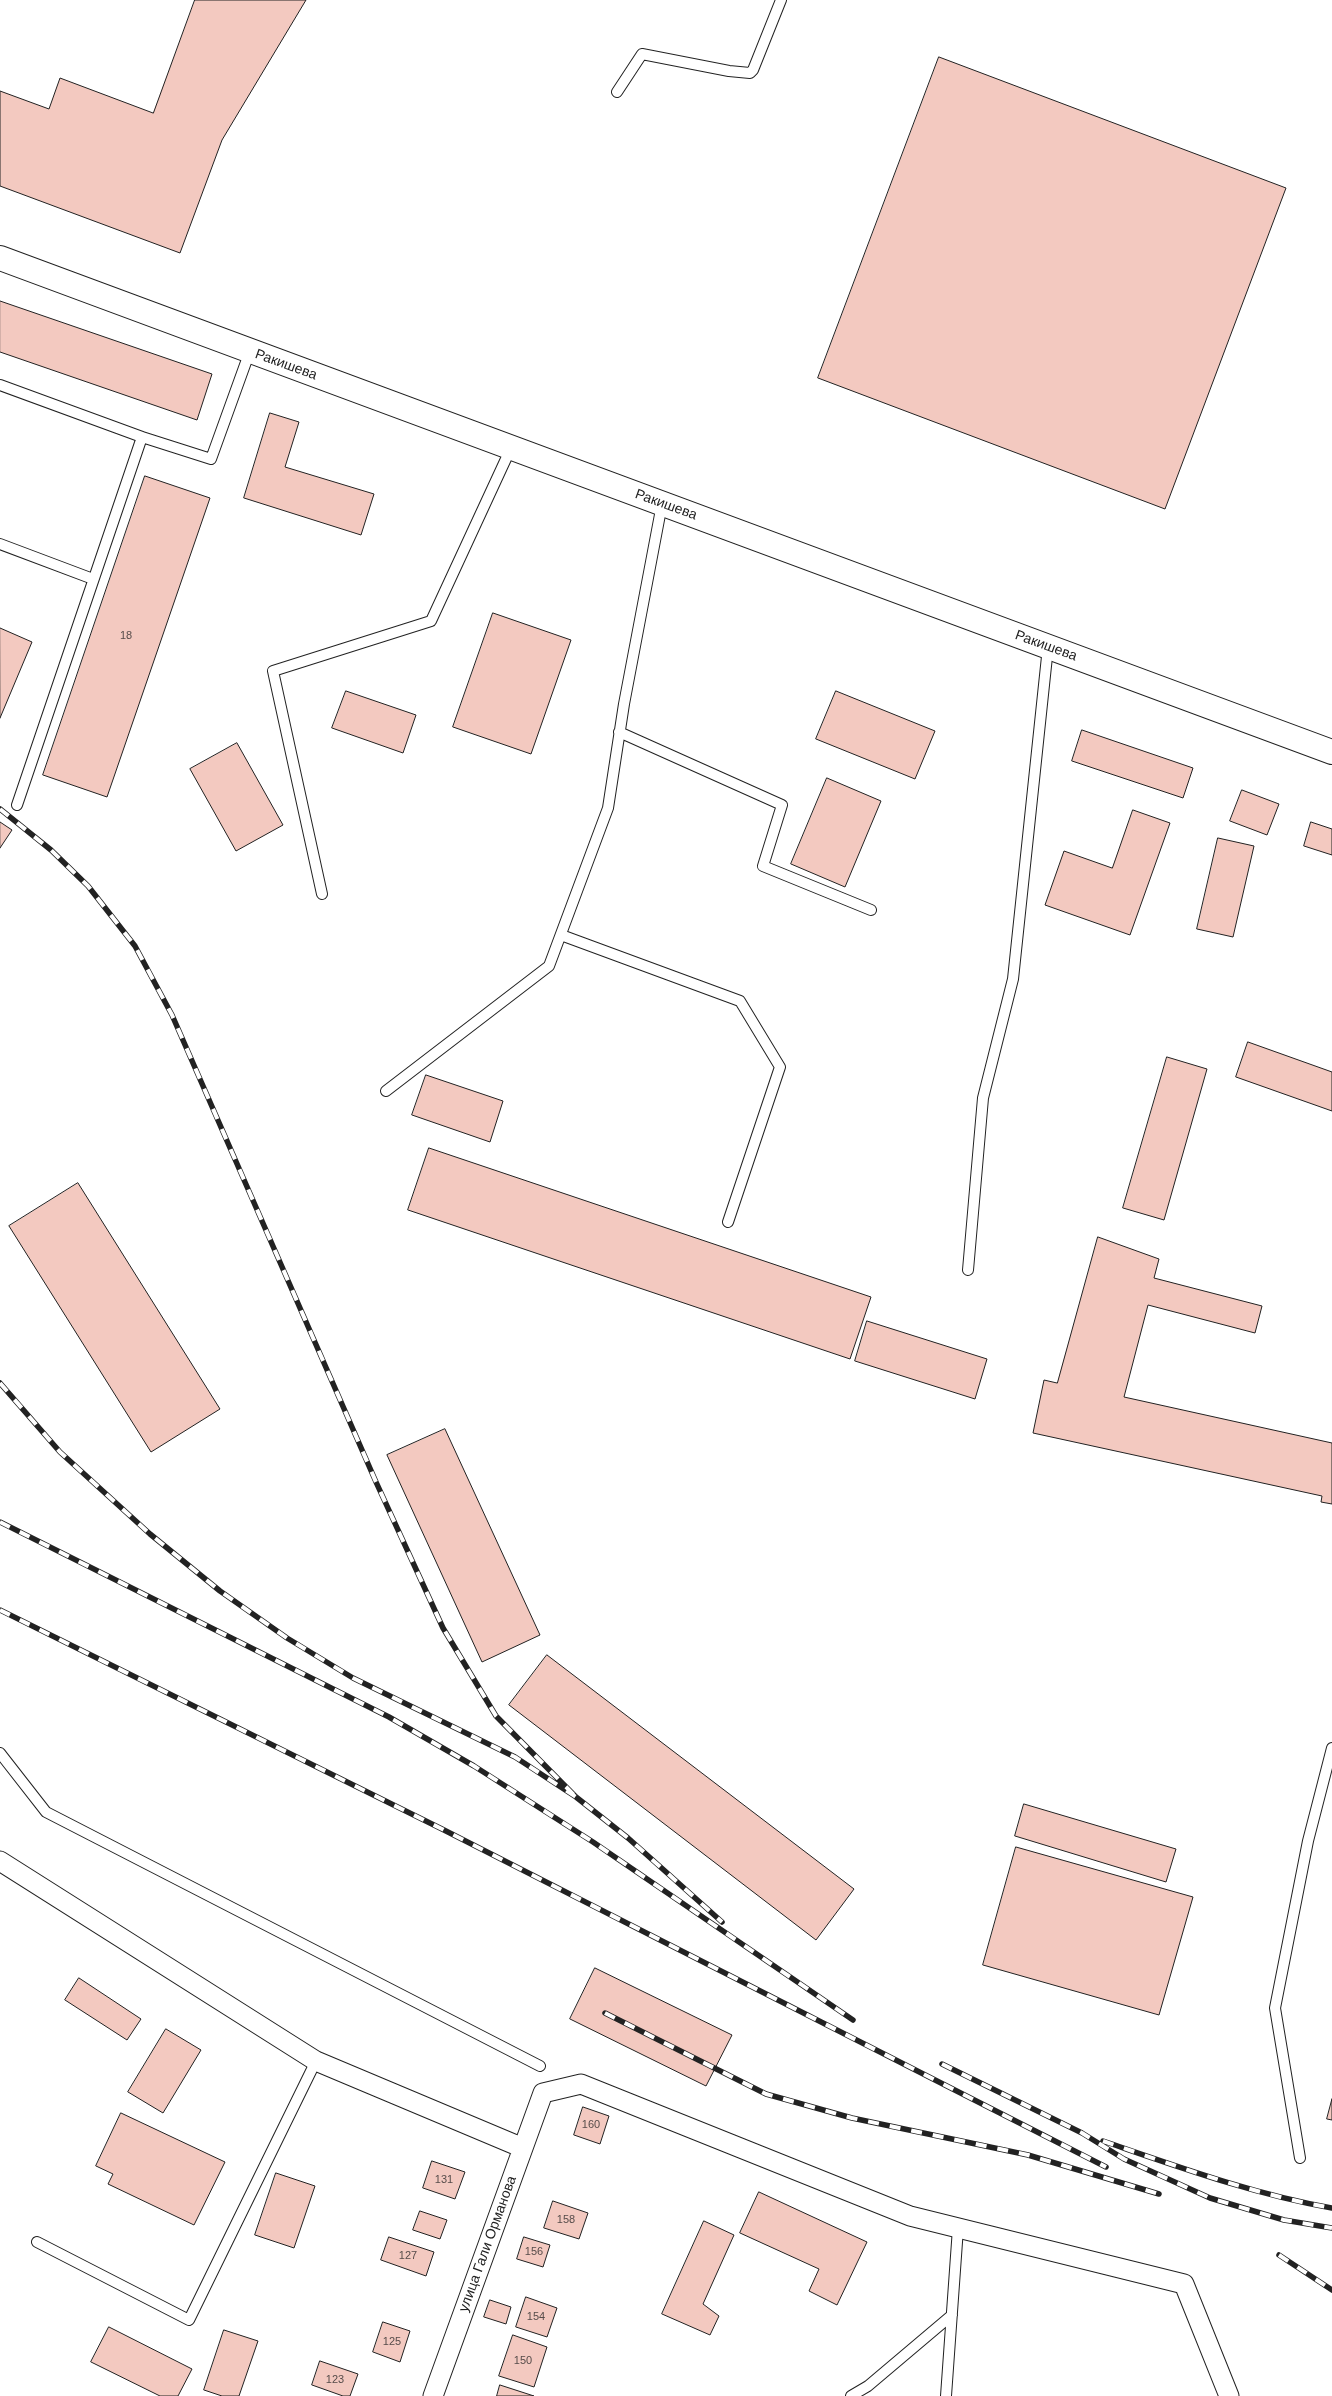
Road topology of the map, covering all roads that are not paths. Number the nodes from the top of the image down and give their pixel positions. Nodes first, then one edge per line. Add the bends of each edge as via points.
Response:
1 (781, 0) edge
2 (617, 92) dead end
3 (0, 258) edge
4 (250, 351) junction
5 (0, 385) edge
6 (142, 437) junction
7 (511, 448) junction
8 (662, 504) junction
9 (0, 544) edge
10 (94, 579) junction
11 (1048, 647) junction
12 (620, 732) junction
13 (1332, 752) edge
14 (17, 805) dead end
15 (322, 894) dead end
16 (871, 910) dead end
17 (561, 934) junction
18 (386, 1091) dead end
19 (728, 1222) dead end
20 (968, 1270) dead end
21 (1332, 1748) edge
22 (0, 1753) edge
23 (0, 1861) edge
24 (316, 2061) junction
25 (540, 2066) dead end
26 (523, 2148) junction
27 (1300, 2158) dead end
28 (958, 2228) junction
29 (37, 2242) dead end
30 (952, 2315) junction
31 (433, 2396) edge
32 (851, 2396) edge
33 (946, 2396) edge
34 (1229, 2396) edge

1 - 2 lane via 750,73 729,72 642,54
3 - 4 street, Ракишева
4 - 6 lane via 211,459
4 - 7 street, Ракишева
5 - 6 lane
6 - 10 lane
7 - 8 street, Ракишева
7 - 15 lane via 431,622 273,671
8 - 11 street, Ракишева
8 - 12 lane
9 - 10 lane
10 - 14 lane
11 - 13 street, Ракишева
11 - 20 lane via 1013,978 983,1098
12 - 16 lane via 782,805 763,866
12 - 17 lane via 608,808
17 - 18 lane via 549,966
17 - 19 lane via 740,1001 780,1067
21 - 27 lane via 1308,1841 1275,2008
22 - 25 lane via 46,1812
23 - 24 street
24 - 26 street
24 - 29 lane via 188,2320
26 - 28 street, улица Гали Орманова via 543,2092 581,2084 910,2216
26 - 31 street, улица Гали Орманова
28 - 30 lane
28 - 34 street via 1184,2284
30 - 32 lane via 868,2386
30 - 33 lane

